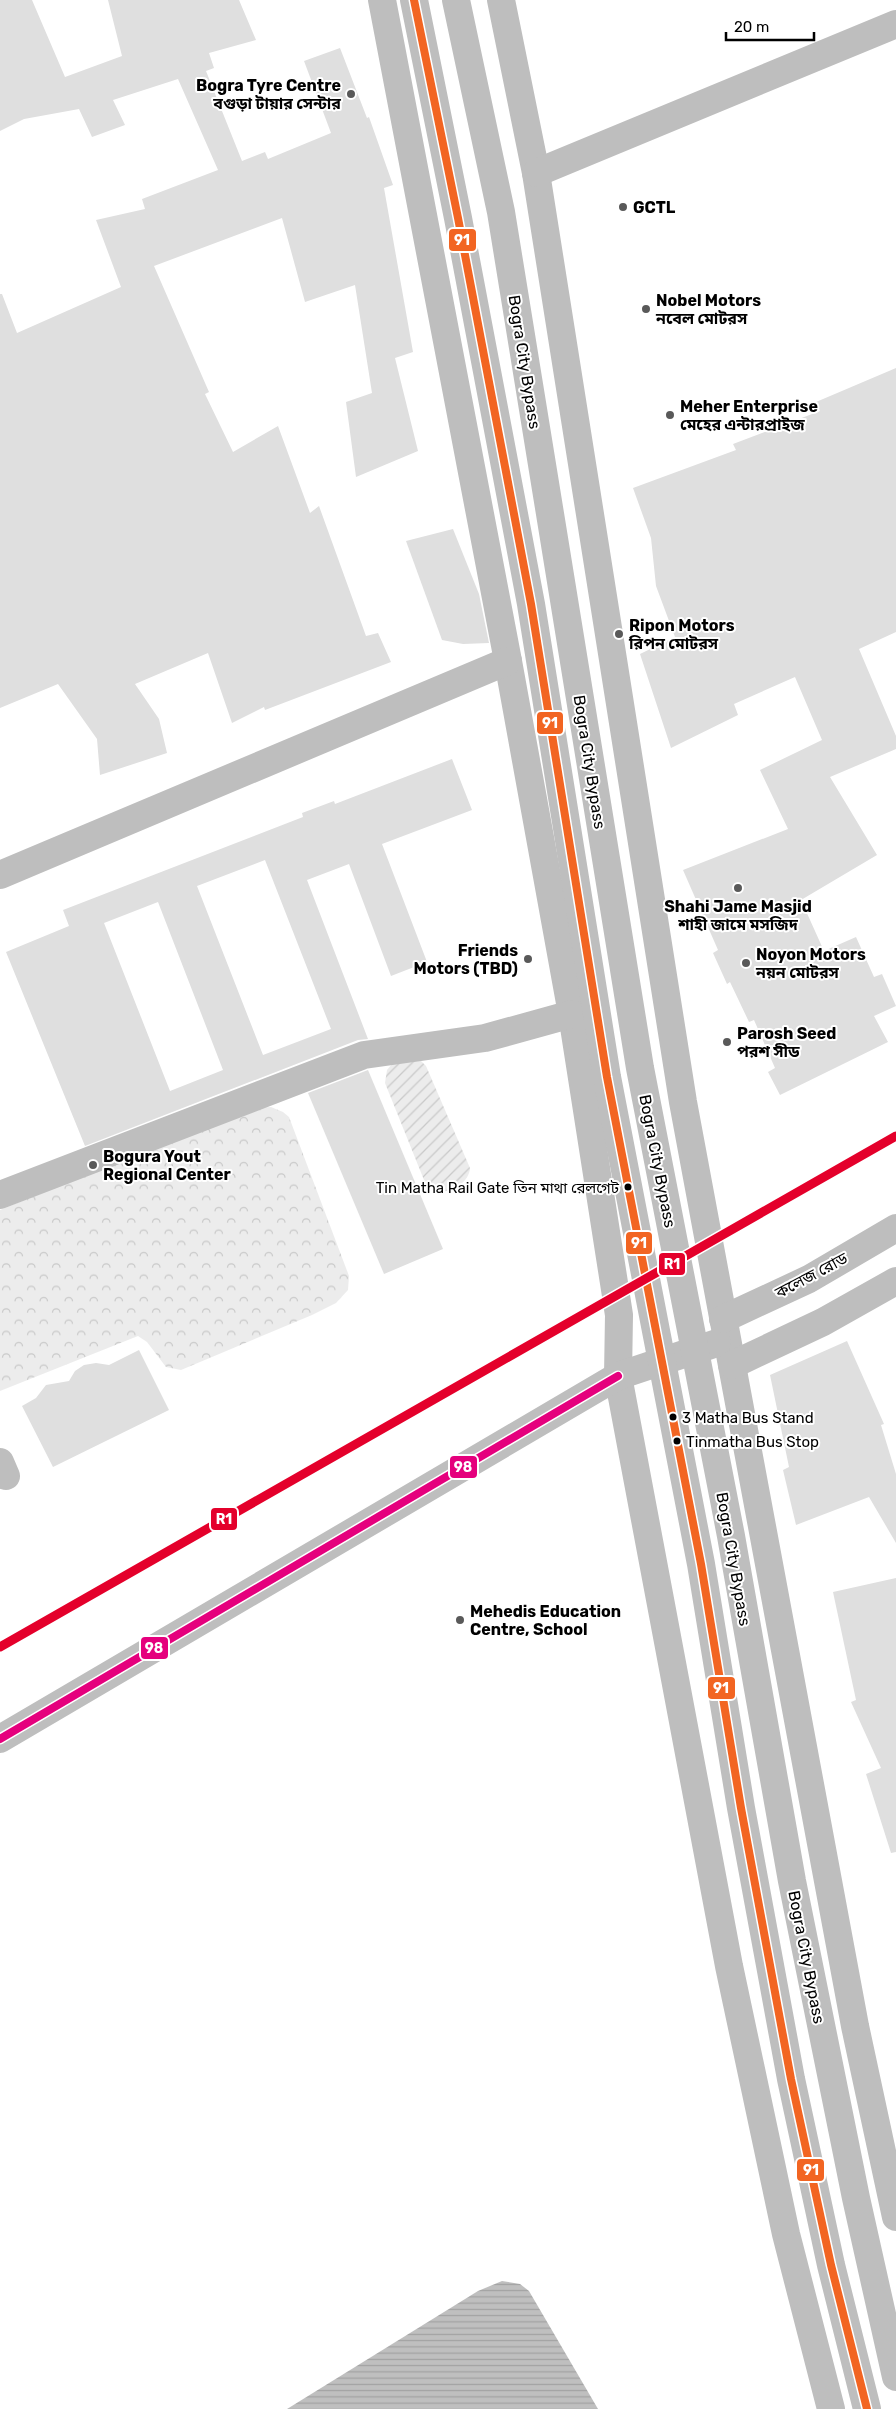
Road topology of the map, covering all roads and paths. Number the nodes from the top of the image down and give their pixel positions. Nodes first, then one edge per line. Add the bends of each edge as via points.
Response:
1 (382, 0) edge
2 (414, 0) edge
3 (456, 0) edge
4 (501, 0) edge
5 (896, 24) edge
6 (536, 173) junction
7 (508, 661) junction
8 (0, 874) edge
9 (572, 1014) junction
10 (0, 1195) edge
11 (896, 1228) edge
12 (896, 1281) edge
13 (727, 1341) junction
14 (618, 1376) junction
15 (0, 1739) edge
16 (896, 2217) edge
17 (896, 2377) edge
18 (831, 2409) edge
19 (867, 2409) edge

1 - 7 main road
2 - 19 main road, Bogra City Bypass via 531,604 607,1077 701,1564 741,1808 791,2080
3 - 17 main road, Bogra City Bypass via 501,212 640,1068 731,1536 792,1881
4 - 6 main road
5 - 6 main road
6 - 13 main road via 683,1102
7 - 8 main road
7 - 9 main road
9 - 10 main road via 485,1038 364,1054
9 - 14 main road via 619,1316
11 - 13 main road, কলেজ রোড via 809,1279
12 - 13 main road via 822,1322
13 - 14 main road
13 - 16 main road via 856,2026
14 - 15 main road
14 - 18 main road via 729,1966 786,2234

